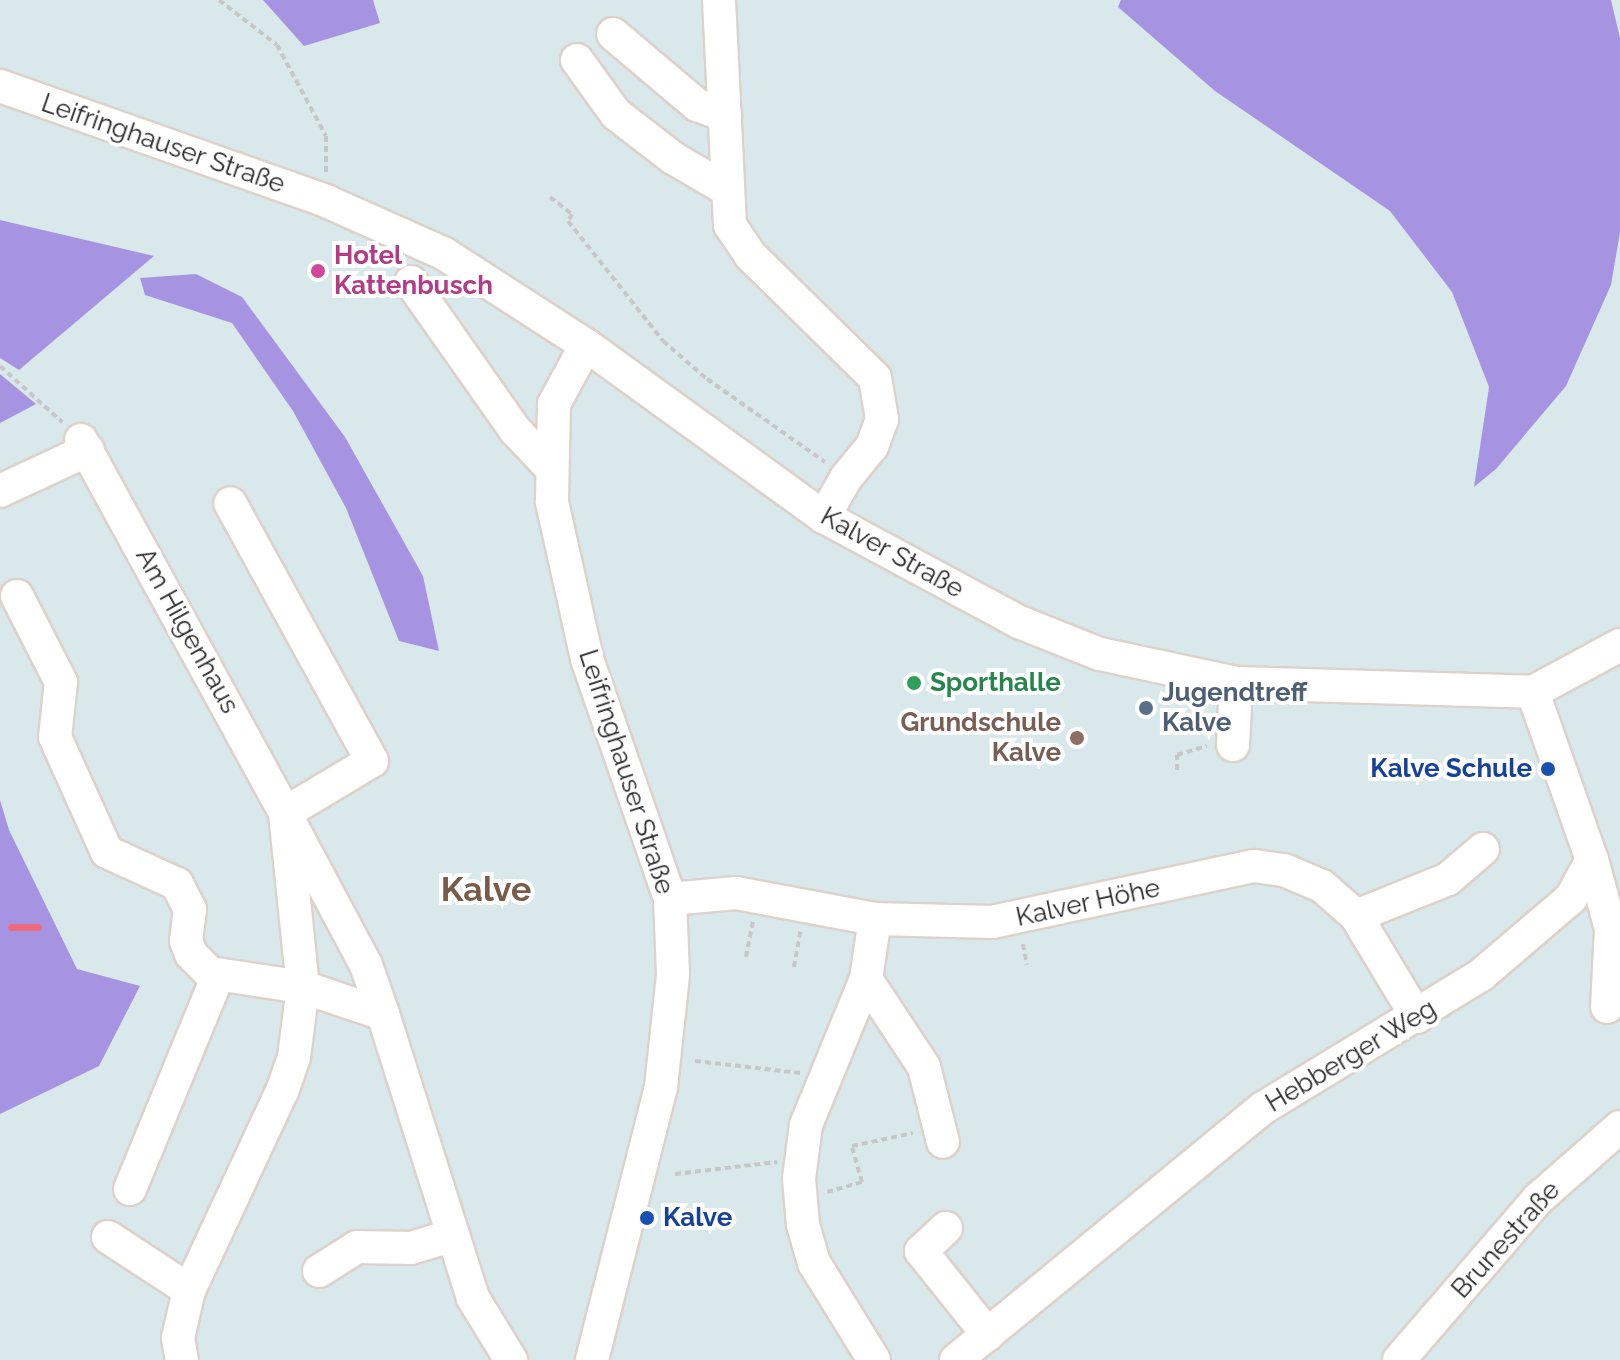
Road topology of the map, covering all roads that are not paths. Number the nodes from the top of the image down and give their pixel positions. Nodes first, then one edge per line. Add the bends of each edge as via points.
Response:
1 (719, 0) edge
2 (613, 34) dead end
3 (577, 60) dead end
4 (0, 86) edge
5 (725, 115) junction
6 (726, 189) junction
7 (411, 282) dead end
8 (586, 345) junction
9 (550, 467) junction
10 (0, 491) edge
11 (230, 503) dead end
12 (824, 517) junction
13 (17, 596) dead end
14 (1620, 645) edge
15 (1236, 683) junction
16 (1533, 692) junction
17 (1233, 745) road end
18 (285, 813) junction
19 (1483, 849) dead end
20 (1592, 860) junction
21 (670, 899) junction
22 (1356, 916) junction
23 (875, 919) junction
24 (218, 976) junction
25 (866, 979) junction
26 (303, 987) junction
27 (1607, 1007) dead end
28 (383, 1014) junction
29 (1417, 1017) junction
30 (1620, 1127) edge
31 (941, 1134) road end
32 (130, 1189) dead end
33 (946, 1228) dead end
34 (451, 1236) junction
35 (108, 1237) dead end
36 (319, 1271) dead end
37 (189, 1290) junction
38 (969, 1352) edge
39 (182, 1360) edge
40 (511, 1360) edge
41 (592, 1360) edge
42 (874, 1360) edge
43 (1399, 1360) edge

1 - 5 street
2 - 5 street via 697,105
3 - 6 street via 616,114 673,158
4 - 8 street, Leifringhauser Straße via 326,201 443,253
5 - 6 street
6 - 12 street via 730,225 750,255 875,378 882,419 872,446
7 - 9 street via 506,418
8 - 9 street, Leifringhauser Straße via 554,404
8 - 12 street, Kalver Straße
9 - 21 street, Leifringhauser Straße via 564,565 587,659
10 - 18 street, Am Hilgenhaus via 84,445
11 - 18 street via 372,761
12 - 15 street, Kalver Straße via 1019,622 1100,654
13 - 24 street via 61,682 55,737 107,852 177,884 190,909 186,941 191,954
14 - 16 street
15 - 16 street, Kalver Straße
15 - 17 street
16 - 20 street
18 - 26 street, Am Hilgenhaus
18 - 28 street, Am Hilgenhaus via 366,965
19 - 22 street via 1448,879
20 - 27 street via 1611,929
20 - 29 street, Hebberger Weg via 1571,898 1481,975
21 - 23 street, Kalver Höhe via 714,893 758,896
21 - 41 street, Leifringhauser Straße via 673,975 661,1087
22 - 23 street, Kalver Höhe via 1322,886 1284,870 1254,866 1018,919
22 - 29 street, Kalver Höhe
23 - 25 street
24 - 26 street via 264,977
24 - 32 street
25 - 31 street via 924,1067
25 - 42 street via 822,1076 799,1160 814,1263
26 - 28 street
26 - 37 street, Am Hilgenhaus via 294,1057 282,1091
28 - 34 street, Am Hilgenhaus
29 - 38 street, Hebberger Weg via 1263,1108
30 - 43 street, Brunestraße via 1538,1199
33 - 38 street, Hebberger Weg via 921,1251
34 - 36 street via 411,1248 357,1247
34 - 40 street, Am Hilgenhaus via 473,1298
35 - 37 street
37 - 39 street, Am Hilgenhaus via 178,1338

